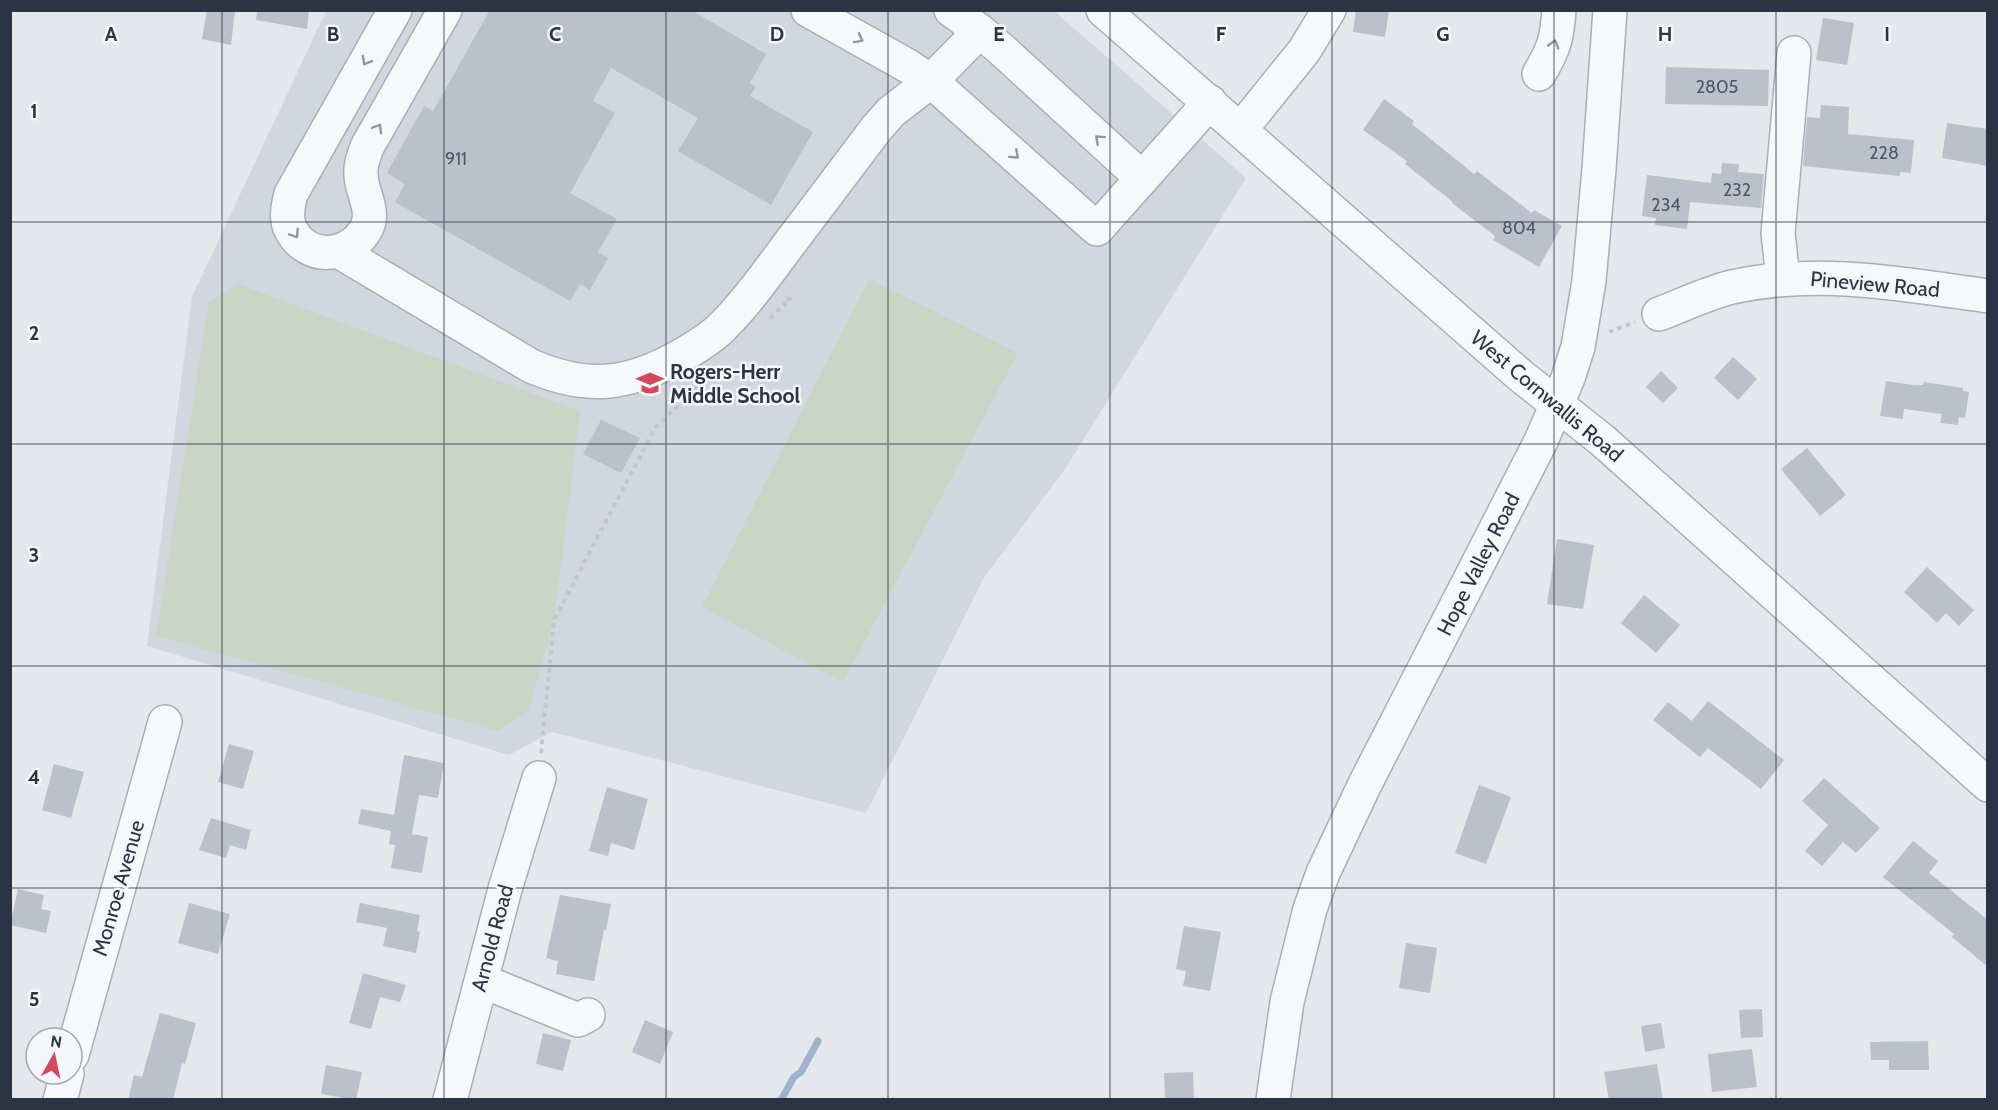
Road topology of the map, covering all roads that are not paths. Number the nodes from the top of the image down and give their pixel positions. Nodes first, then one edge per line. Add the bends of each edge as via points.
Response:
1 (808, 10) edge
2 (951, 10) edge
3 (1103, 10) edge
4 (1329, 10) edge
5 (1558, 10) edge
6 (1610, 10) edge
7 (394, 12) edge
8 (438, 23) edge
9 (980, 31) junction
10 (1794, 53) dead end
11 (1539, 74) dead end
12 (931, 81) junction
13 (1210, 102) junction
14 (1241, 129) junction
15 (1142, 178) junction
16 (340, 252) junction
17 (1782, 279) junction
18 (1988, 296) edge
19 (1659, 314) road end
20 (1557, 405) junction
21 (165, 722) dead end
22 (539, 778) road end
23 (1988, 785) edge
24 (480, 986) junction
25 (588, 1015) dead end
26 (80, 1026) edge
27 (450, 1100) edge
28 (1273, 1100) edge

1 -> 12 street
2 - 9 street
3 - 13 street, West Cornwallis Road
4 - 14 street via 1304,51
11 -> 5 street via 1557,36
6 - 20 street, Hope Valley Road via 1589,281 1578,347
7 - 8 street
7 -> 16 street via 291,194 287,209 290,229 302,244 320,253
16 -> 8 street via 357,242 368,226 369,207 361,177 367,147
9 - 12 street
15 -> 9 street
10 - 17 street via 1778,233
12 -> 15 street via 1097,229
12 - 16 street via 876,129 757,310 659,368 632,378 578,381 531,366
13 - 14 street, West Cornwallis Road
13 - 15 street
14 - 20 street, West Cornwallis Road
17 - 18 street, Pineview Road via 1858,278
17 - 19 street, Pineview Road via 1710,293
20 - 23 street, West Cornwallis Road via 1602,440
20 - 28 street, Hope Valley Road via 1323,873 1289,991
21 - 26 street, Monroe Avenue
22 - 24 street, Arnold Road
24 - 25 street via 497,987 578,1020
24 - 27 street, Arnold Road

